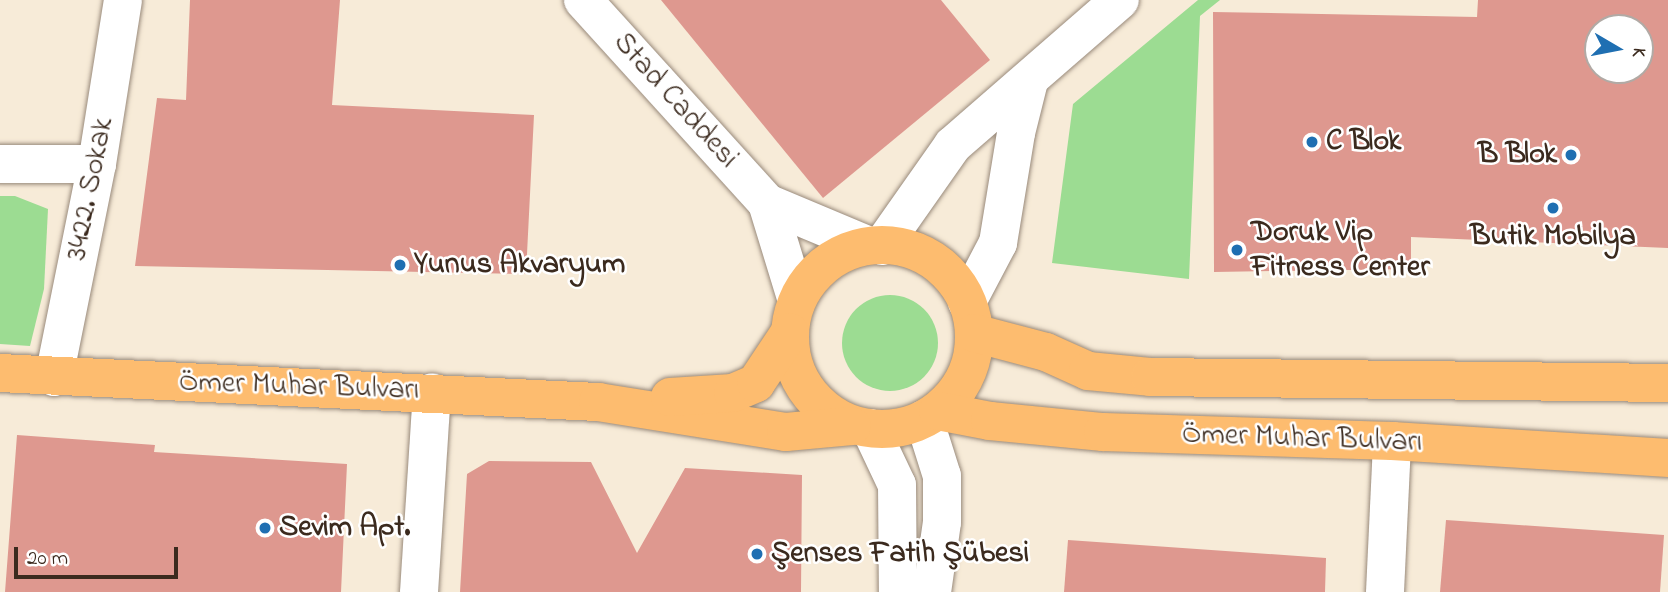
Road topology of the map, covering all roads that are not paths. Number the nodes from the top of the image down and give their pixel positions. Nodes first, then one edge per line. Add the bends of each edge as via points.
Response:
1 (123, 0) edge
2 (583, 0) edge
3 (1120, 0) edge
4 (1029, 80) junction
5 (97, 163) junction
6 (0, 164) edge
7 (768, 203) junction
8 (875, 246) junction
9 (794, 317) junction
10 (970, 318) junction
11 (0, 373) edge
12 (54, 377) junction
13 (1668, 383) edge
14 (432, 392) junction
15 (598, 402) junction
16 (931, 415) junction
17 (861, 427) junction
18 (1392, 441) junction
19 (1668, 458) edge
20 (419, 592) edge
21 (898, 592) edge
22 (932, 592) edge
23 (1385, 592) edge

1 - 5 street, 3422. Sokak
2 - 7 street, Stad Caddesi
3 - 4 street
4 - 8 street via 953,145
4 - 10 street via 998,243
5 - 6 street
5 - 12 street, 3422. Sokak
7 - 8 street
7 - 9 street
8 - 9 main road via 837,256 821,268
8 - 10 main road via 898,246 928,257 951,276
9 - 15 main road via 756,383 733,393
9 - 17 main road via 792,362 805,390 826,412
10 - 13 main road, Ömer Muhar Bulvarı via 1088,371 1150,377
10 - 16 main road via 970,363 958,390
11 - 12 main road, Ömer Muhar Bulvarı
12 - 14 main road, Ömer Muhar Bulvarı
14 - 15 main road, Ömer Muhar Bulvarı
14 - 20 street
15 - 17 main road via 786,432
16 - 17 main road via 911,425
16 - 18 main road, Ömer Muhar Bulvarı via 1104,432
16 - 22 street via 942,476 942,522
17 - 21 street via 897,485
18 - 19 main road, Ömer Muhar Bulvarı
18 - 23 street

